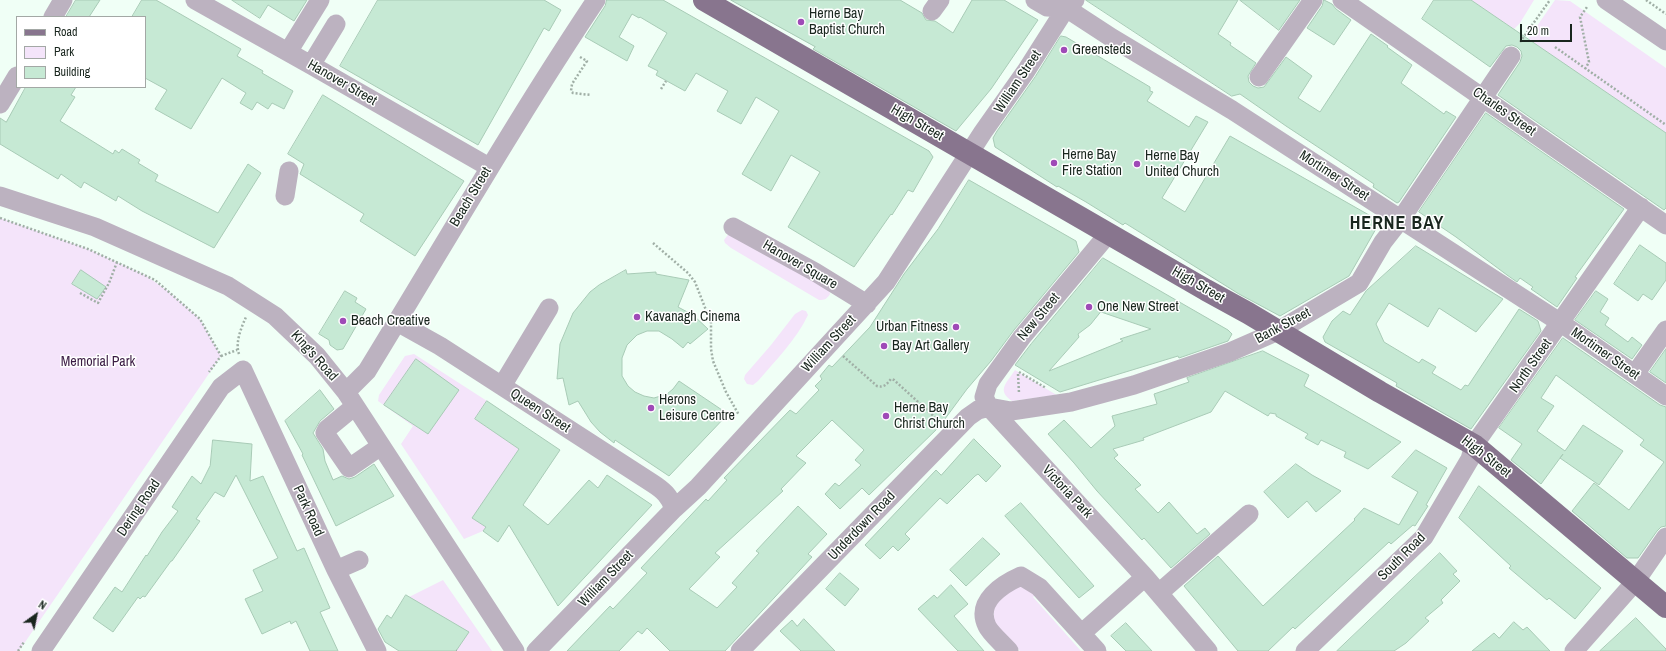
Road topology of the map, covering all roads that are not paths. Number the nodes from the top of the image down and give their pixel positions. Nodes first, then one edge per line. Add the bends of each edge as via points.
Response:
1 (63, 0) edge
2 (195, 0) edge
3 (320, 0) edge
4 (596, 0) edge
5 (704, 0) edge
6 (1035, 0) edge
7 (1313, 0) edge
8 (1342, 0) edge
9 (1606, 0) edge
10 (1071, 4) edge
11 (216, 5) edge
12 (54, 16) edge
13 (336, 24) dead end
14 (1666, 41) edge
15 (1516, 48) road end
16 (288, 52) junction
17 (311, 65) junction
18 (1259, 77) dead end
19 (16, 78) edge
20 (1482, 98) junction
21 (0, 104) edge
22 (971, 153) junction
23 (489, 167) junction
24 (288, 172) dead end
25 (0, 196) edge
26 (285, 196) dead end
27 (1641, 207) junction
28 (1401, 220) junction
29 (1666, 225) edge
30 (733, 227) dead end
31 (1109, 233) junction
32 (867, 304) junction
33 (549, 308) dead end
34 (397, 322) junction
35 (1561, 323) junction
36 (1666, 330) edge
37 (1278, 331) junction
38 (243, 370) joint
39 (1634, 374) junction
40 (502, 386) junction
41 (1666, 396) edge
42 (350, 399) junction
43 (988, 407) junction
44 (1474, 445) junction
45 (381, 446) junction
46 (674, 509) junction
47 (1249, 514) dead end
48 (1666, 537) edge
49 (358, 560) dead end
50 (336, 570) junction
51 (1145, 577) junction
52 (1635, 582) junction
53 (1159, 593) junction
54 (1666, 607) edge
55 (1082, 633) junction
56 (750, 648) edge
57 (41, 651) edge
58 (377, 651) edge
59 (515, 651) edge
60 (536, 651) edge
61 (1009, 651) edge
62 (1098, 651) edge
63 (1208, 651) edge
64 (1305, 651) edge
65 (1574, 651) edge

1 - 12 street
2 - 11 street, Hanover Street
3 - 16 street
4 - 23 street, Beach Street
5 - 22 main road, High Street
6 - 10 street via 1046,7
7 - 18 street
8 - 20 street, Charles Street
9 - 14 street
10 - 22 street, William Street
10 - 28 street, Mortimer Street via 1112,38 1232,110
11 - 16 street, Hanover Street
13 - 17 street
15 - 20 street, Bank Street
16 - 17 street, Hanover Street
17 - 23 street, Hanover Street
19 - 21 street
20 - 27 street, Charles Street
20 - 28 street, Bank Street
22 - 31 main road, High Street
22 - 32 street, William Street via 886,282
23 - 34 street, Beach Street
24 - 26 street
25 - 42 street, King's Road via 95,227 228,286 254,301 275,316 317,356
27 - 29 street, Charles Street
27 - 35 street, North Street
28 - 35 street, Mortimer Street
28 - 37 street, Bank Street via 1383,242 1359,283
30 - 32 street, Hanover Square
31 - 37 main road, High Street
31 - 43 street, New Street via 1022,337 988,384 984,397
32 - 46 street, William Street via 698,487
33 - 40 street
34 - 40 street, Queen Street
34 - 42 street, Beach Street
35 - 39 street, Mortimer Street
35 - 44 street, North Street
36 - 39 street
37 - 43 street, Bank Street via 1230,352 1134,385 1071,402 1011,411
37 - 44 main road, High Street
38 - 50 street, Park Road
38 - 57 street, Dering Road via 221,387
39 - 41 street, Mortimer Street
40 - 46 street, Queen Street via 652,482 666,493
42 - 45 street, King's Road
42 - 45 street, Beach Street via 327,429 325,433 329,440 349,468
43 - 51 street, Victoria Park
43 - 56 street, Underdown Road via 968,417
44 - 52 main road, High Street
44 - 64 street, South Road via 1470,459 1424,537
45 - 59 street, King's Road
46 - 60 street, William Street
47 - 53 street
48 - 52 street
49 - 50 street
50 - 58 street, Park Road
51 - 53 street, Victoria Park
51 - 55 street
52 - 54 main road, High Street
52 - 65 street
53 - 63 street, Victoria Park
55 - 61 street via 1039,587 1021,576 1007,582 990,596 984,611 987,626
55 - 62 street

